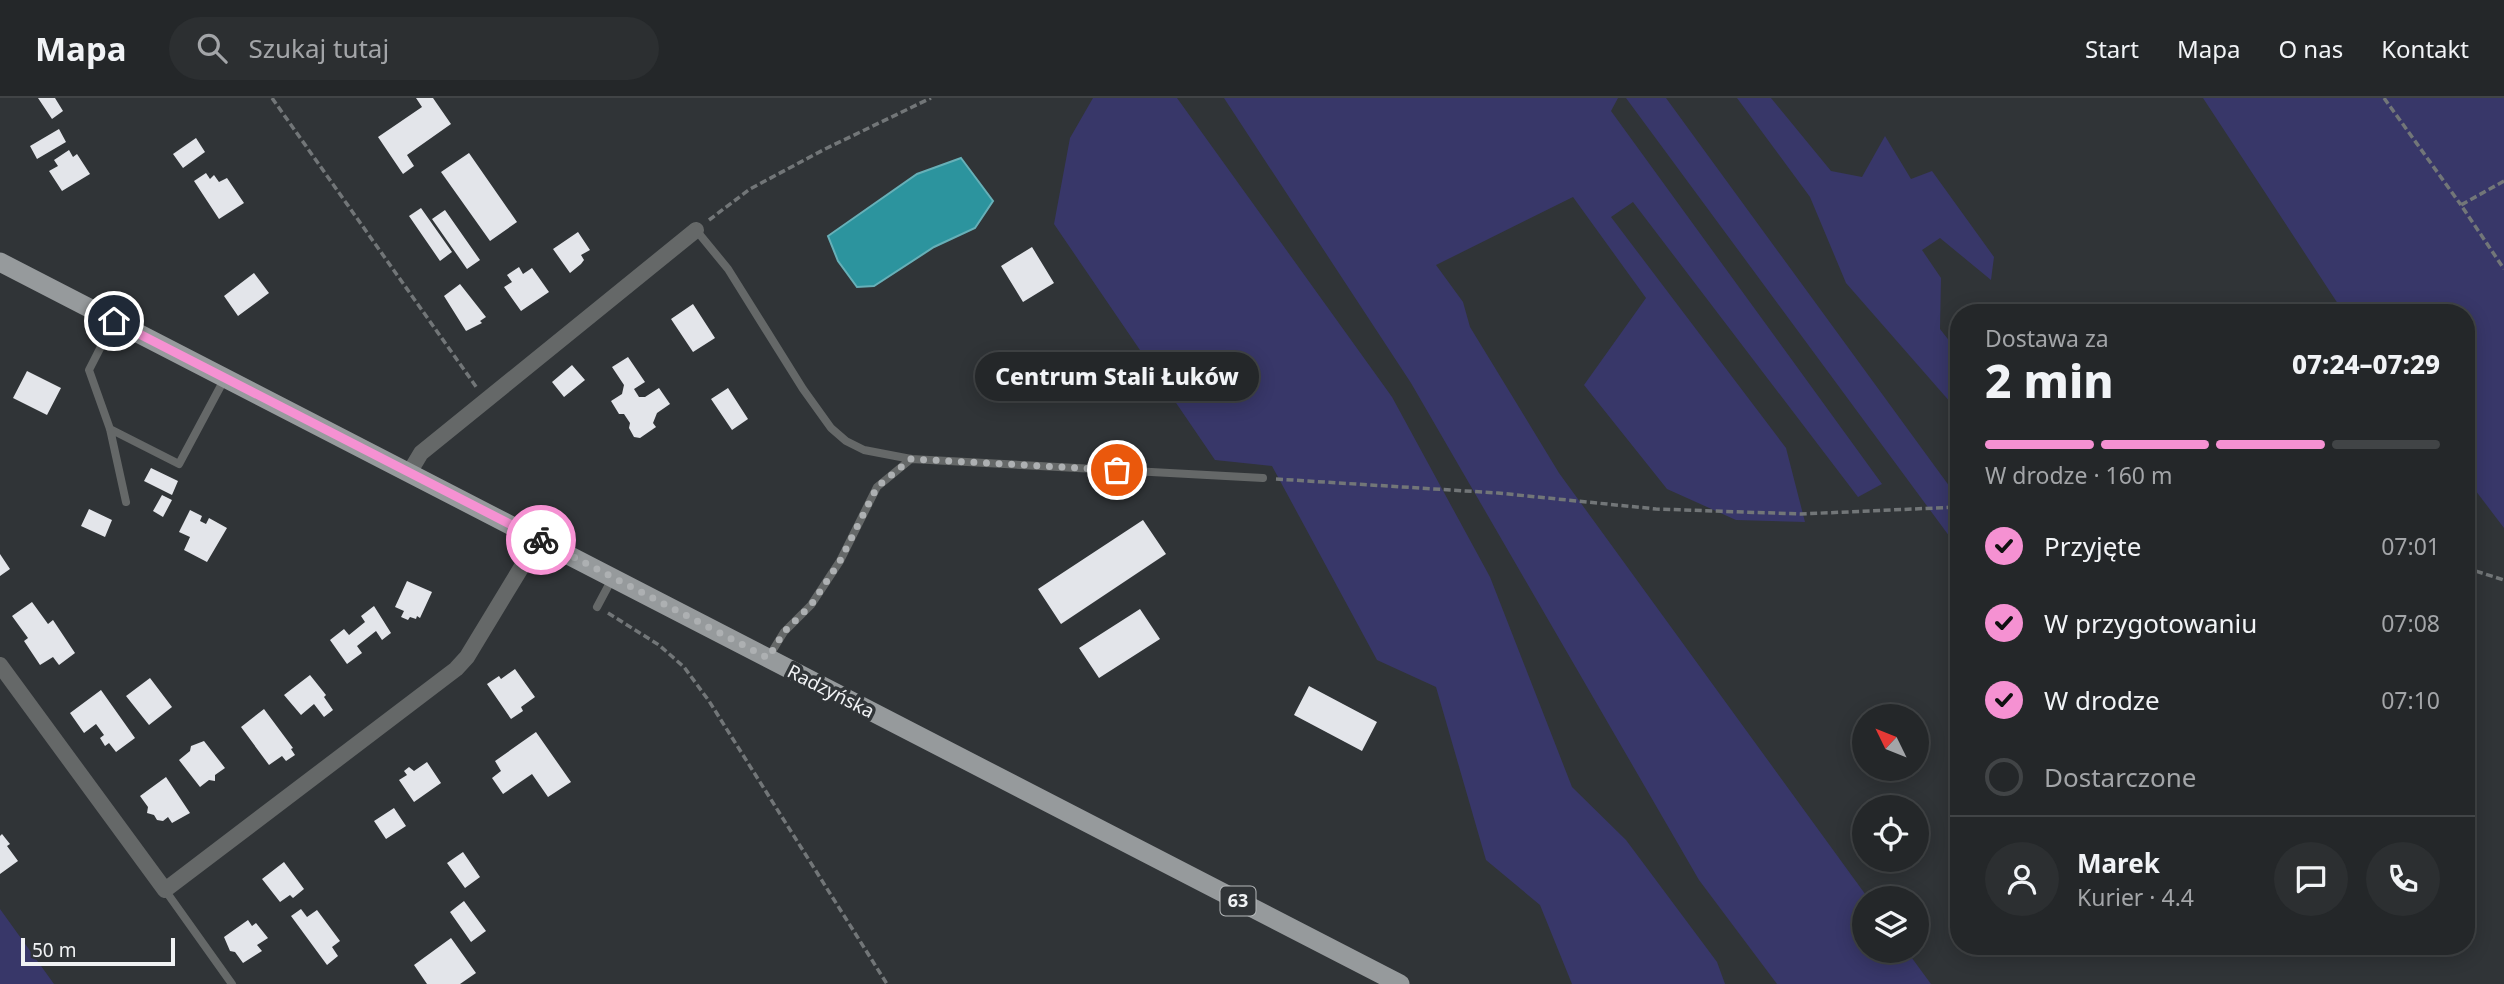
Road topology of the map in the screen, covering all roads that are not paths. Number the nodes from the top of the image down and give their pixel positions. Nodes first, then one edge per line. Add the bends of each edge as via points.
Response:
1 (696, 230) joint
2 (0, 262) edge
3 (114, 321) junction
4 (225, 378) junction
5 (110, 429) junction
6 (911, 459) junction
7 (409, 473) junction
8 (1263, 478) road end
9 (126, 502) dead end
10 (536, 537) junction
11 (613, 577) junction
12 (597, 607) road end
13 (768, 658) junction
14 (0, 665) edge
15 (165, 890) junction
16 (232, 984) edge
17 (1400, 984) edge

1 - 6 lane via 728,269 831,428 864,450
1 - 7 street via 421,453
2 - 3 main road, Radzyńska / 63
3 - 4 main road, Radzyńska / 63
3 - 5 lane via 89,370
4 - 5 lane via 179,464
4 - 7 main road, Radzyńska / 63
5 - 9 lane
6 - 8 lane
6 - 13 lane via 877,487 840,561
7 - 10 main road, Radzyńska / 63
10 - 11 main road, Radzyńska / 63
10 - 15 street via 456,669
11 - 12 lane
11 - 13 main road, Radzyńska / 63
13 - 17 main road, Radzyńska / 63
14 - 15 street
15 - 16 lane

